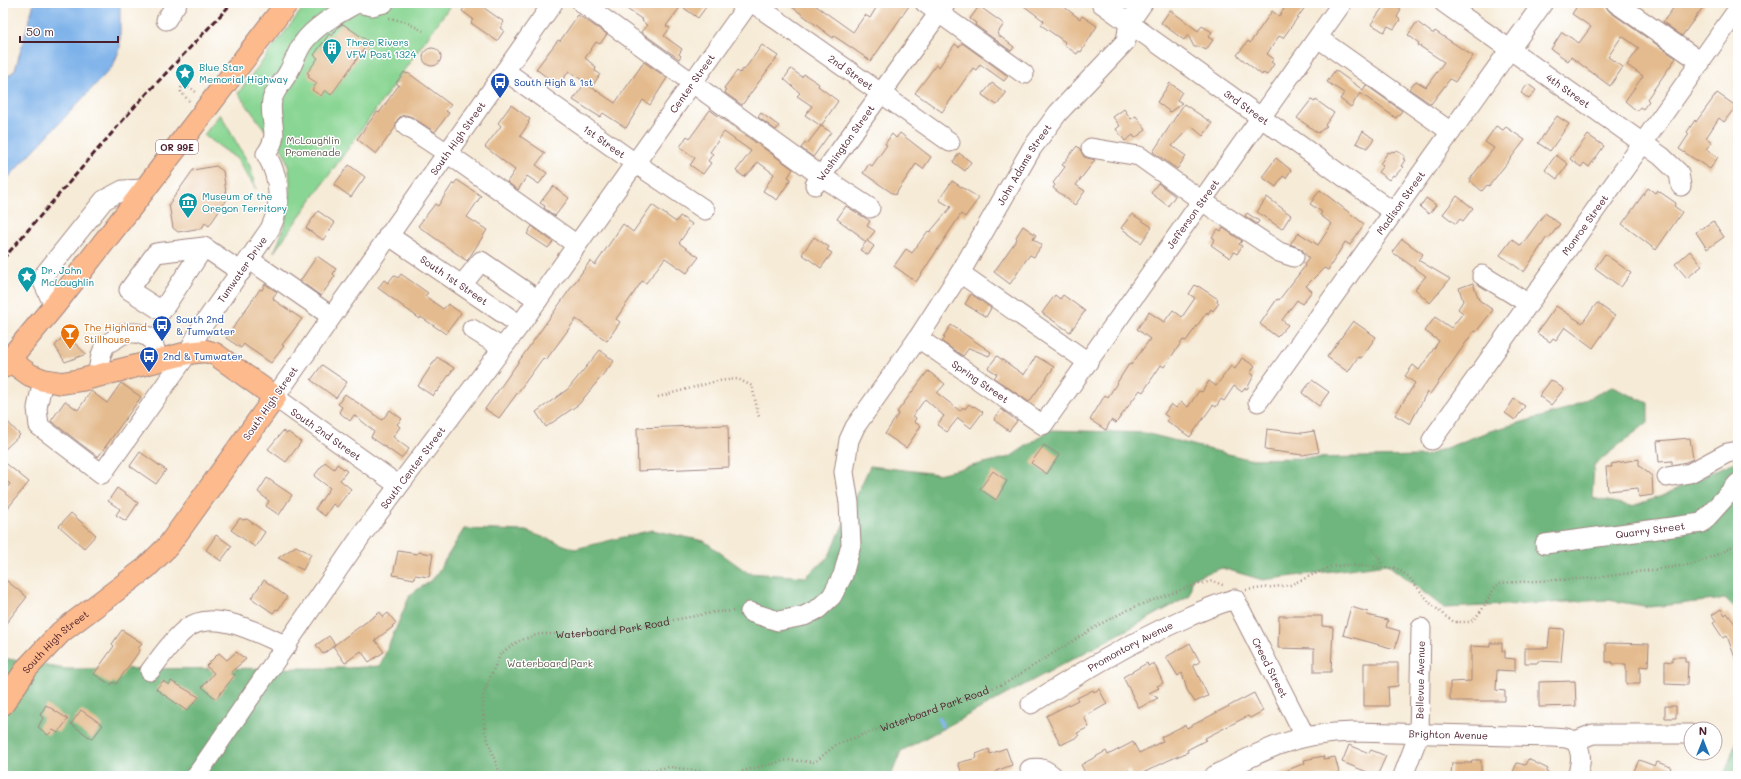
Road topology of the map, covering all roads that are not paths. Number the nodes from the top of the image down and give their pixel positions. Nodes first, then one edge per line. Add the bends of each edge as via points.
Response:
1 (177, 3) edge
2 (287, 3) edge
3 (357, 3) edge
4 (384, 3) edge
5 (553, 3) edge
6 (582, 3) edge
7 (750, 3) edge
8 (753, 3) edge
9 (1100, 3) edge
10 (1143, 3) edge
11 (1342, 3) edge
12 (1444, 3) edge
13 (1543, 3) edge
14 (1616, 3) edge
15 (936, 6) edge
16 (1738, 9) edge
17 (166, 20) dead end
18 (1129, 23) junction
19 (1318, 38) junction
20 (1510, 49) junction
21 (1701, 62) junction
22 (505, 71) junction
23 (1024, 74) dead end
24 (693, 82) junction
25 (880, 94) junction
26 (1261, 116) junction
27 (406, 126) dead end
28 (1451, 132) junction
29 (950, 142) dead end
30 (1643, 144) junction
31 (1091, 148) dead end
32 (447, 153) junction
33 (635, 163) junction
34 (818, 180) junction
35 (1681, 186) dead end
36 (1202, 201) junction
37 (870, 208) dead end
38 (705, 210) dead end
39 (1393, 212) junction
40 (388, 235) junction
41 (577, 245) junction
42 (204, 247) dead end
43 (1294, 257) dead end
44 (245, 266) junction
45 (960, 274) junction
46 (1482, 275) dead end
47 (462, 285) junction
48 (538, 300) junction
49 (1529, 304) junction
50 (332, 316) junction
51 (520, 325) junction
52 (472, 329) dead end
53 (918, 338) junction
54 (502, 348) junction
55 (188, 353) junction
56 (158, 361) junction
57 (1088, 362) junction
58 (6, 363) edge
59 (97, 376) junction
60 (43, 380) junction
61 (275, 397) junction
62 (1258, 402) dead end
63 (1043, 425) joint
64 (1432, 440) dead end
65 (1738, 451) edge
66 (1666, 477) dead end
67 (1738, 483) edge
68 (398, 485) junction
69 (1545, 544) dead end
70 (1233, 595) joint
71 (750, 612) road end
72 (1421, 628) dead end
73 (287, 646) junction
74 (150, 671) dead end
75 (3, 704) edge
76 (1031, 704) dead end
77 (1419, 734) junction
78 (1683, 734) edge
79 (1304, 736) junction
80 (1575, 741) junction
81 (1030, 769) dead end
82 (196, 776) edge
83 (1053, 776) edge
84 (1214, 776) edge
85 (1403, 776) edge
86 (1577, 776) edge

1 - 17 street
2 - 58 main road, OR 99E via 54,306
3 - 4 street via 372,6
3 - 44 street, Tumwater Drive via 309,35 272,101 274,138 266,154 277,177 279,198 270,229
5 - 22 street, South High Street
6 - 24 street
7 - 24 street, Center Street
8 - 25 street, 2nd Street
9 - 18 street, 3rd Street
10 - 18 street, John Adams Street
11 - 19 street, Jefferson Street
12 - 20 street, 4th Street
13 - 20 street, Madison Street
14 - 21 street
15 - 23 street
15 - 25 street, Washington Street
16 - 21 street, Monroe Street
18 - 26 street, 3rd Street
18 - 45 street, John Adams Street via 1126,41 1058,114 1032,148
19 - 26 street, Jefferson Street
19 - 28 street
20 - 28 street, Madison Street
20 - 30 street, 4th Street
21 - 30 street, Monroe Street
22 - 32 street, South High Street
22 - 33 street, 1st Street
24 - 33 street, Center Street
24 - 34 street
25 - 29 street, 2nd Street
25 - 34 street, Washington Street
26 - 36 street, Jefferson Street
26 - 39 street, 3rd Street
27 - 32 street
28 - 39 street, Madison Street
30 - 35 street, 4th Street via 1671,164 1679,173
30 - 49 street, Monroe Street
31 - 36 street via 1138,156
32 - 40 street, South High Street
32 - 41 street
33 - 38 street, 1st Street
33 - 41 street, South Center Street
34 - 37 street
36 - 43 street via 1279,252
36 - 57 street, Jefferson Street
39 - 62 street, Madison Street
40 - 47 street, South 1st Street
40 - 50 street, South High Street
41 - 48 street, South Center Street
42 - 44 street
44 - 50 street
44 - 55 street, Tumwater Drive via 201,328
45 - 53 street, John Adams Street
45 - 57 street
46 - 49 street
47 - 48 street via 481,262
47 - 51 street, South 1st Street
48 - 51 street, South Center Street
49 - 64 street, Monroe Street
50 - 61 street, South High Street
51 - 54 street, South Center Street
52 - 54 street
53 - 63 street, Spring Street
53 - 71 street, John Adams Street via 855,427 849,440 844,472 849,503 851,545 843,575 832,596 818,609 804,616 778,621
54 - 68 street, South Center Street
55 - 56 main road, South 2nd Street
55 - 60 street, Tumwater Drive via 102,474 39,426 36,408
55 - 61 main road, South 2nd Street via 206,351 214,354
56 - 59 main road, South 2nd Street
56 - 59 street via 152,338 137,333 125,333 105,345
57 - 63 street, Jefferson Street
58 - 60 main road, South 2nd Street
59 - 60 main road, South 2nd Street via 66,382
61 - 68 street, South 2nd Street
61 - 75 main road, South High Street via 168,546 146,568 56,636 19,679
65 - 66 street via 1727,453 1690,473
67 - 69 street, Quarry Street via 1702,523
68 - 73 street, South Center Street
70 - 76 street, Promontory Avenue via 1143,637
70 - 79 street, Creed Street
72 - 77 street, Bellevue Avenue
73 - 74 street via 238,625 216,620 200,622 186,629
73 - 82 street, South Center Street
77 - 79 street, Brighton Avenue via 1336,732
77 - 80 street, Brighton Avenue via 1553,737
77 - 85 street, Bellevue Avenue
78 - 80 street via 1593,734
79 - 84 street, Brighton Avenue via 1264,750
80 - 86 street via 1581,755
81 - 83 street via 1045,769

